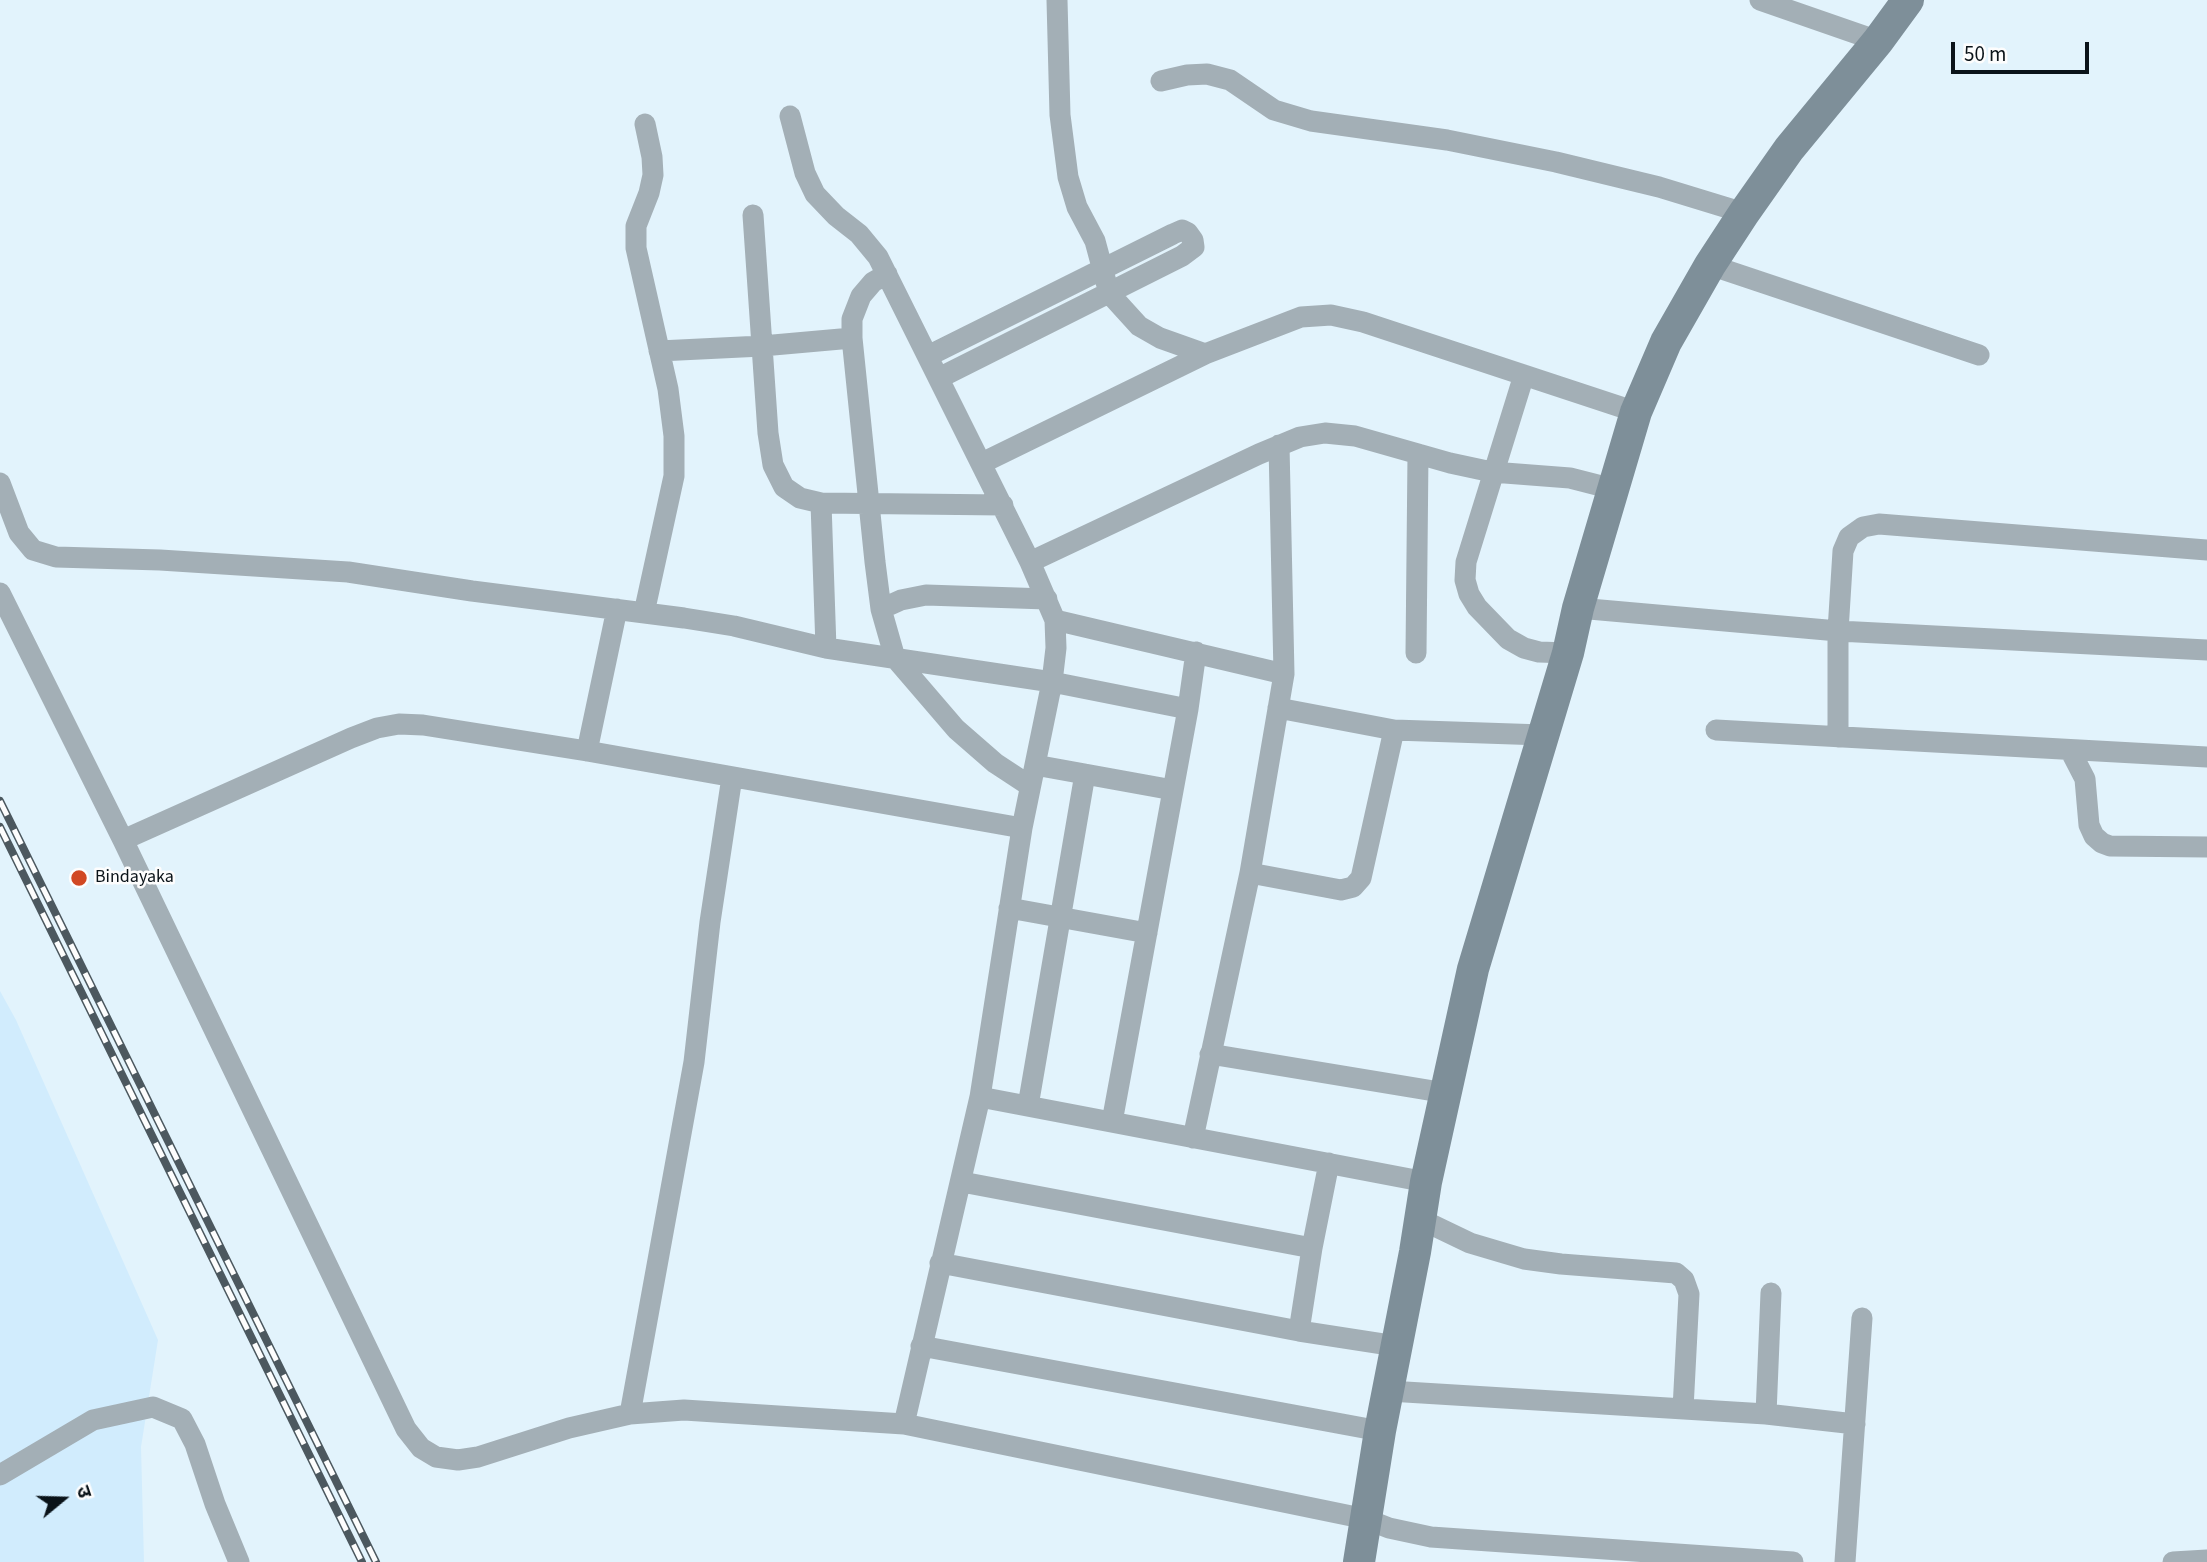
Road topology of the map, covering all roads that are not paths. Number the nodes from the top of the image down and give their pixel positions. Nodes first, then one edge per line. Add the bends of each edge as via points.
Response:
1 (1057, 0) edge
2 (1760, 0) edge
3 (1908, 0) edge
4 (1878, 41) junction
5 (1161, 81) dead end
6 (790, 116) dead end
7 (645, 124) dead end
8 (1744, 213) junction
9 (753, 215) dead end
10 (1710, 265) junction
11 (1104, 268) junction
12 (887, 274) junction
13 (1109, 293) junction
14 (852, 338) junction
15 (762, 346) junction
16 (659, 351) junction
17 (1205, 354) junction
18 (1979, 355) dead end
19 (928, 356) junction
20 (1524, 375) junction
21 (939, 378) junction
22 (1636, 412) junction
23 (1279, 445) junction
24 (1418, 454) junction
25 (982, 463) junction
26 (1492, 472) junction
27 (0, 483) edge
28 (1613, 489) junction
29 (821, 503) junction
30 (870, 505) junction
31 (1003, 505) junction
32 (2207, 550) edge
33 (1030, 562) junction
34 (0, 593) edge
35 (1047, 599) junction
36 (1578, 608) junction
37 (617, 609) junction
38 (881, 609) junction
39 (643, 613) junction
40 (1055, 621) junction
41 (1838, 631) junction
42 (826, 648) junction
43 (2207, 650) edge
44 (1196, 652) junction
45 (1416, 653) dead end
46 (1568, 653) junction
47 (895, 658) junction
48 (1284, 674) junction
49 (1052, 682) junction
50 (1278, 708) junction
51 (1188, 709) junction
52 (1394, 730) junction
53 (1716, 730) dead end
54 (1543, 735) junction
55 (1838, 737) junction
56 (2070, 750) junction
57 (587, 751) junction
58 (2207, 757) edge
59 (1086, 774) junction
60 (1033, 775) junction
61 (732, 777) junction
62 (1173, 790) junction
63 (1022, 828) junction
64 (123, 840) junction
65 (2207, 847) edge
66 (1250, 873) junction
67 (1009, 908) junction
68 (1060, 919) junction
69 (1147, 933) junction
70 (1210, 1054) junction
71 (1446, 1093) junction
72 (980, 1097) junction
73 (1028, 1106) junction
74 (1112, 1122) junction
75 (1193, 1138) junction
76 (1329, 1163) junction
77 (962, 1182) junction
78 (1426, 1182) junction
79 (1420, 1219) junction
80 (1312, 1248) junction
81 (940, 1263) junction
82 (1772, 1293) dead end
83 (1862, 1318) dead end
84 (1300, 1331) junction
85 (921, 1346) junction
86 (1396, 1346) junction
87 (1388, 1391) junction
88 (1683, 1409) junction
89 (630, 1414) junction
90 (1766, 1414) junction
91 (904, 1424) junction
92 (1855, 1424) junction
93 (1380, 1432) junction
94 (0, 1475) edge
95 (1366, 1519) junction
96 (2207, 1560) edge
97 (239, 1562) edge
98 (1359, 1562) edge
99 (1793, 1562) edge
100 (1846, 1562) edge
101 (2173, 1562) edge

1 - 11 street via 1060,115 1068,177
2 - 4 street
3 - 4 street
4 - 8 street via 1789,149
5 - 8 street via 1208,74 1230,80 1274,110 1311,121 1447,140 1556,162
6 - 12 street via 815,194 859,234
7 - 16 street via 653,175 636,226 636,248
8 - 10 street
9 - 15 street
10 - 18 street
10 - 22 street via 1666,342
11 - 13 street
11 - 13 street via 1182,230 1193,240 1191,252
11 - 19 street
12 - 14 street via 861,296 852,319
12 - 19 street
13 - 17 street via 1139,326
13 - 21 street
14 - 15 street
14 - 30 street
15 - 16 street
15 - 29 street via 773,465 784,487 800,498
16 - 39 street via 674,436 674,476
17 - 20 street via 1301,317 1331,315
17 - 25 street
19 - 21 street
20 - 22 street
20 - 26 street
21 - 25 street
22 - 28 street
23 - 24 street via 1325,433 1355,436
23 - 33 street
23 - 48 street
24 - 26 street
24 - 45 street
25 - 31 street
26 - 28 street via 1570,478
26 - 46 street via 1466,562 1469,594 1508,639 1539,652
27 - 37 street via 19,533 33,550 56,557 348,572
28 - 36 street
29 - 30 street
29 - 42 street
30 - 31 street
30 - 38 street
31 - 33 street
32 - 41 street via 1879,524 1863,527 1849,537 1843,551
33 - 35 street
34 - 64 street
35 - 38 street via 926,595
35 - 40 street
36 - 41 street
36 - 46 street
37 - 39 street
37 - 57 street
38 - 47 street
39 - 42 street via 734,626
40 - 44 street
40 - 49 street
41 - 43 street
41 - 55 street
42 - 47 street
44 - 48 street
44 - 51 street
46 - 54 street
47 - 49 street
47 - 60 street via 956,729 995,762
48 - 50 street
49 - 51 street
49 - 60 street
50 - 52 street
50 - 66 street
51 - 62 street
52 - 54 street
52 - 66 street via 1360,878 1353,887 1341,890
53 - 55 street
54 - 71 street via 1474,969
55 - 56 street
56 - 58 street
56 - 65 street via 2085,779 2089,825 2102,843
57 - 61 street
57 - 64 street via 424,725 377,728
59 - 60 street
59 - 62 street
59 - 68 street
60 - 63 street
61 - 63 street
61 - 89 street via 694,1062
62 - 69 street
63 - 67 street
64 - 89 street via 406,1429 421,1448 436,1457 458,1460
66 - 70 street
67 - 68 street
67 - 72 street
68 - 69 street
68 - 73 street
69 - 74 street
70 - 71 street
70 - 75 street
71 - 78 street
72 - 73 street
72 - 77 street
73 - 74 street
74 - 75 street
75 - 76 street
76 - 78 street
76 - 80 street
77 - 80 street
77 - 81 street
78 - 79 street
79 - 86 street
79 - 88 street via 1470,1243 1524,1259 1676,1273 1689,1294
80 - 84 street
81 - 84 street
81 - 85 street
82 - 90 street
83 - 92 street
84 - 86 street
85 - 91 street
85 - 93 street
86 - 87 street
87 - 88 street
87 - 93 street
88 - 90 street
89 - 91 street via 684,1410
90 - 92 street
91 - 95 street
92 - 100 street
93 - 95 street
94 - 97 street via 93,1420 152,1407 182,1419
95 - 98 street
95 - 99 street via 1431,1537
96 - 101 street

